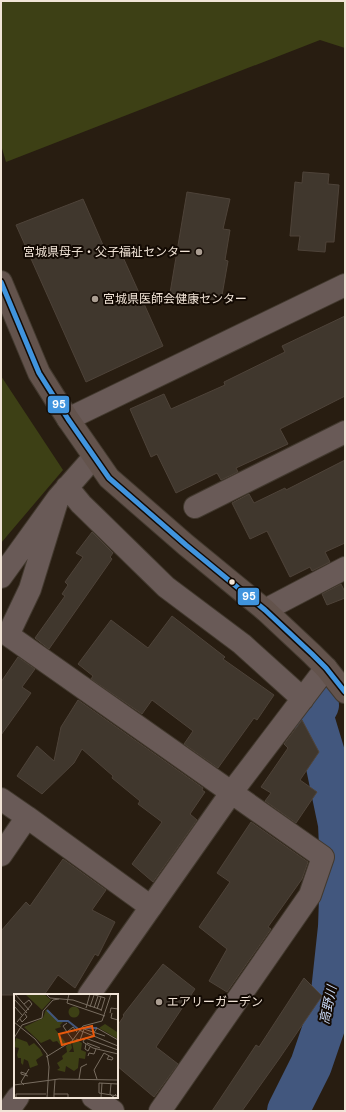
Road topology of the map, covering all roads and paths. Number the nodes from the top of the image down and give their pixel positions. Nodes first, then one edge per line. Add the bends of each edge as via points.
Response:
1 (1, 282) edge
2 (345, 285) edge
3 (68, 419) junction
4 (345, 432) edge
5 (94, 457) junction
6 (63, 493) junction
7 (195, 507) dead end
8 (345, 568) edge
9 (1, 576) edge
10 (265, 610) junction
11 (326, 668) junction
12 (345, 692) edge
13 (303, 699) junction
14 (231, 793) junction
15 (1, 799) edge
16 (27, 818) junction
17 (1, 855) edge
18 (151, 907) junction
19 (90, 994) edge
20 (17, 1098) edge
21 (94, 1098) edge
22 (8, 1111) edge
23 (113, 1111) edge
24 (160, 1111) edge

1 - 3 street via 39,373
2 - 3 street
3 - 5 street
4 - 7 street
5 - 6 street
5 - 10 street via 109,478
6 - 9 street
6 - 13 street via 81,504 166,587 242,644
6 - 14 street via 30,589 8,635
8 - 10 street
10 - 11 street
11 - 12 street
11 - 13 street
13 - 14 street
14 - 18 street
14 - 24 street via 323,857 310,895
15 - 16 street
16 - 17 street
16 - 18 street
18 - 19 street
20 - 22 street
21 - 23 street

